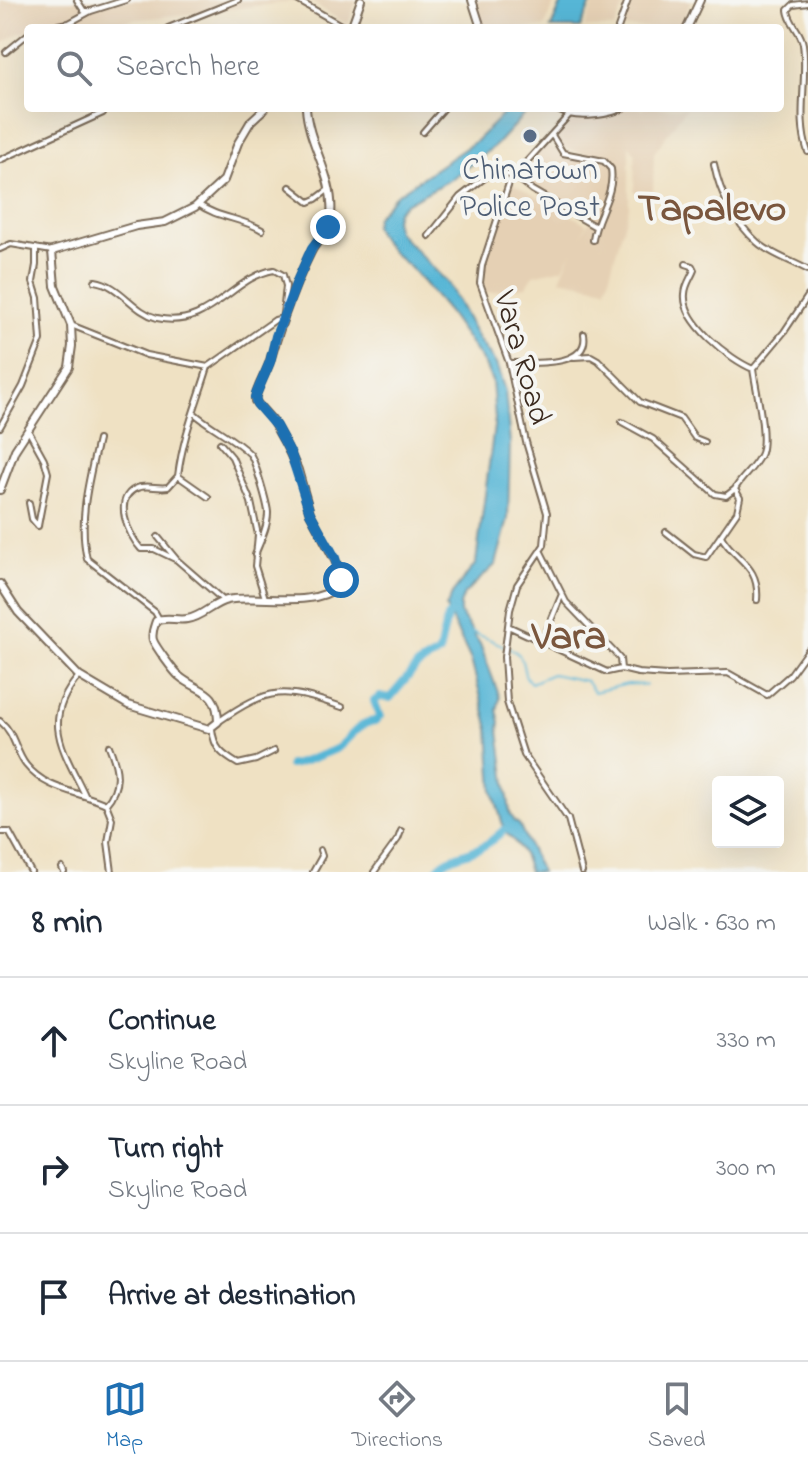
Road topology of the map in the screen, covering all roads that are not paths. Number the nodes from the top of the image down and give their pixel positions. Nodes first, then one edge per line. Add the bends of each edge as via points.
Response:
1 (77, 0) edge
2 (126, 0) edge
3 (238, 0) edge
4 (297, 0) edge
5 (361, 0) edge
6 (472, 0) edge
7 (628, 0) edge
8 (701, 2) edge
9 (808, 3) edge
10 (91, 11) junction
11 (63, 24) edge
12 (178, 24) edge
13 (342, 24) edge
14 (351, 24) edge
15 (480, 24) edge
16 (619, 24) edge
17 (689, 24) edge
18 (24, 37) edge
19 (6, 52) dead end
20 (103, 112) edge
21 (261, 112) edge
22 (307, 112) edge
23 (439, 112) edge
24 (573, 112) edge
25 (606, 112) edge
26 (423, 132) dead end
27 (552, 135) junction
28 (808, 152) edge
29 (0, 160) edge
30 (714, 164) dead end
31 (513, 175) junction
32 (290, 187) dead end
33 (328, 190) junction
34 (198, 204) junction
35 (594, 226) junction
36 (262, 230) dead end
37 (429, 236) dead end
38 (593, 240) dead end
39 (36, 248) junction
40 (0, 249) edge
41 (52, 251) junction
42 (686, 264) dead end
43 (808, 270) edge
44 (95, 281) dead end
45 (808, 296) edge
46 (283, 316) junction
47 (71, 325) junction
48 (584, 334) dead end
49 (574, 357) junction
50 (509, 363) junction
51 (208, 367) junction
52 (753, 369) junction
53 (194, 413) junction
54 (622, 422) dead end
55 (0, 427) edge
56 (28, 429) junction
57 (98, 440) dead end
58 (705, 442) dead end
59 (220, 443) dead end
60 (178, 476) junction
61 (735, 489) junction
62 (0, 490) edge
63 (208, 497) dead end
64 (29, 503) dead end
65 (666, 532) dead end
66 (721, 536) junction
67 (158, 537) dead end
68 (541, 552) junction
69 (255, 555) junction
70 (177, 560) junction
71 (0, 584) edge
72 (562, 594) junction
73 (265, 600) junction
74 (757, 600) dead end
75 (224, 601) junction
76 (159, 619) junction
77 (508, 626) junction
78 (542, 641) junction
79 (808, 650) edge
80 (621, 669) junction
81 (79, 676) junction
82 (342, 707) dead end
83 (0, 721) edge
84 (218, 722) junction
85 (212, 729) junction
86 (109, 746) dead end
87 (274, 751) dead end
88 (85, 795) junction
89 (106, 804) junction
90 (401, 831) dead end
91 (0, 832) edge
92 (320, 850) dead end
93 (31, 872) edge
94 (112, 872) edge
95 (313, 872) edge
96 (374, 872) edge
97 (582, 872) edge

1 - 10 street via 84,11
2 - 10 street
3 - 12 street
4 - 13 street
5 - 14 street
6 - 15 street
7 - 16 street
8 - 17 street
9 - 28 street via 788,10 802,42 802,136
10 - 11 street
18 - 19 street
20 - 29 street
21 - 34 street via 238,143 224,180
22 - 33 street
23 - 26 street
24 - 25 street
24 - 27 street, Vara Road
27 - 31 street, Vara Road
27 - 35 street via 563,153 604,161 611,169 610,192
30 - 43 street via 729,208 758,243
31 - 35 street
31 - 37 street via 487,176 460,197
31 - 50 street, Vara Road via 480,283
32 - 33 street via 309,202
33 - 46 street via 330,223 312,248
34 - 36 street
34 - 41 street via 165,222
35 - 38 street
39 - 40 street via 11,244
39 - 41 street
39 - 55 street via 33,282 41,340
41 - 47 street via 55,286
42 - 52 street via 694,270 684,296 691,319 732,359
44 - 46 street via 112,286 145,313 182,319 274,270 283,275 286,286
45 - 52 street
46 - 51 street
46 - 73 street via 255,401 291,454 310,513 341,580 321,595
47 - 51 street via 146,355
47 - 56 street via 69,367
48 - 49 street via 583,347
49 - 50 street
49 - 58 street via 598,360 640,402 681,418 695,438
50 - 68 street, Vara Road via 547,513
51 - 53 street
52 - 61 street via 763,443
53 - 60 street
53 - 69 street via 250,454 258,467 268,510
54 - 61 street via 653,439 715,494 726,496
56 - 62 street
56 - 64 street via 48,473 38,526
57 - 76 street via 86,493 87,559
59 - 69 street via 232,457 251,502 258,535
60 - 63 street
60 - 70 street via 168,487 133,489 124,519 141,549
61 - 66 street via 740,503
65 - 66 street via 706,557
66 - 74 street via 757,580
67 - 70 street
68 - 72 street
68 - 77 street, Vara Road via 517,585
69 - 73 street
70 - 75 street
71 - 81 street via 18,612
72 - 78 street
72 - 80 street via 614,652
73 - 75 street
75 - 76 street via 190,619
76 - 84 street via 152,635 157,646 180,677 212,697
77 - 78 street
77 - 97 street, Vara Road via 507,702 517,737 568,819
78 - 80 street via 607,672
79 - 80 street via 767,695 728,673 667,675
81 - 85 street via 128,705
81 - 88 street via 61,700 57,727
82 - 84 street via 285,692 253,699
83 - 88 street via 38,777 71,795
84 - 85 street
85 - 87 street via 214,745 238,764
86 - 89 street via 118,775
88 - 89 street
89 - 94 street via 112,819
90 - 96 street
91 - 93 street via 9,832
92 - 95 street

